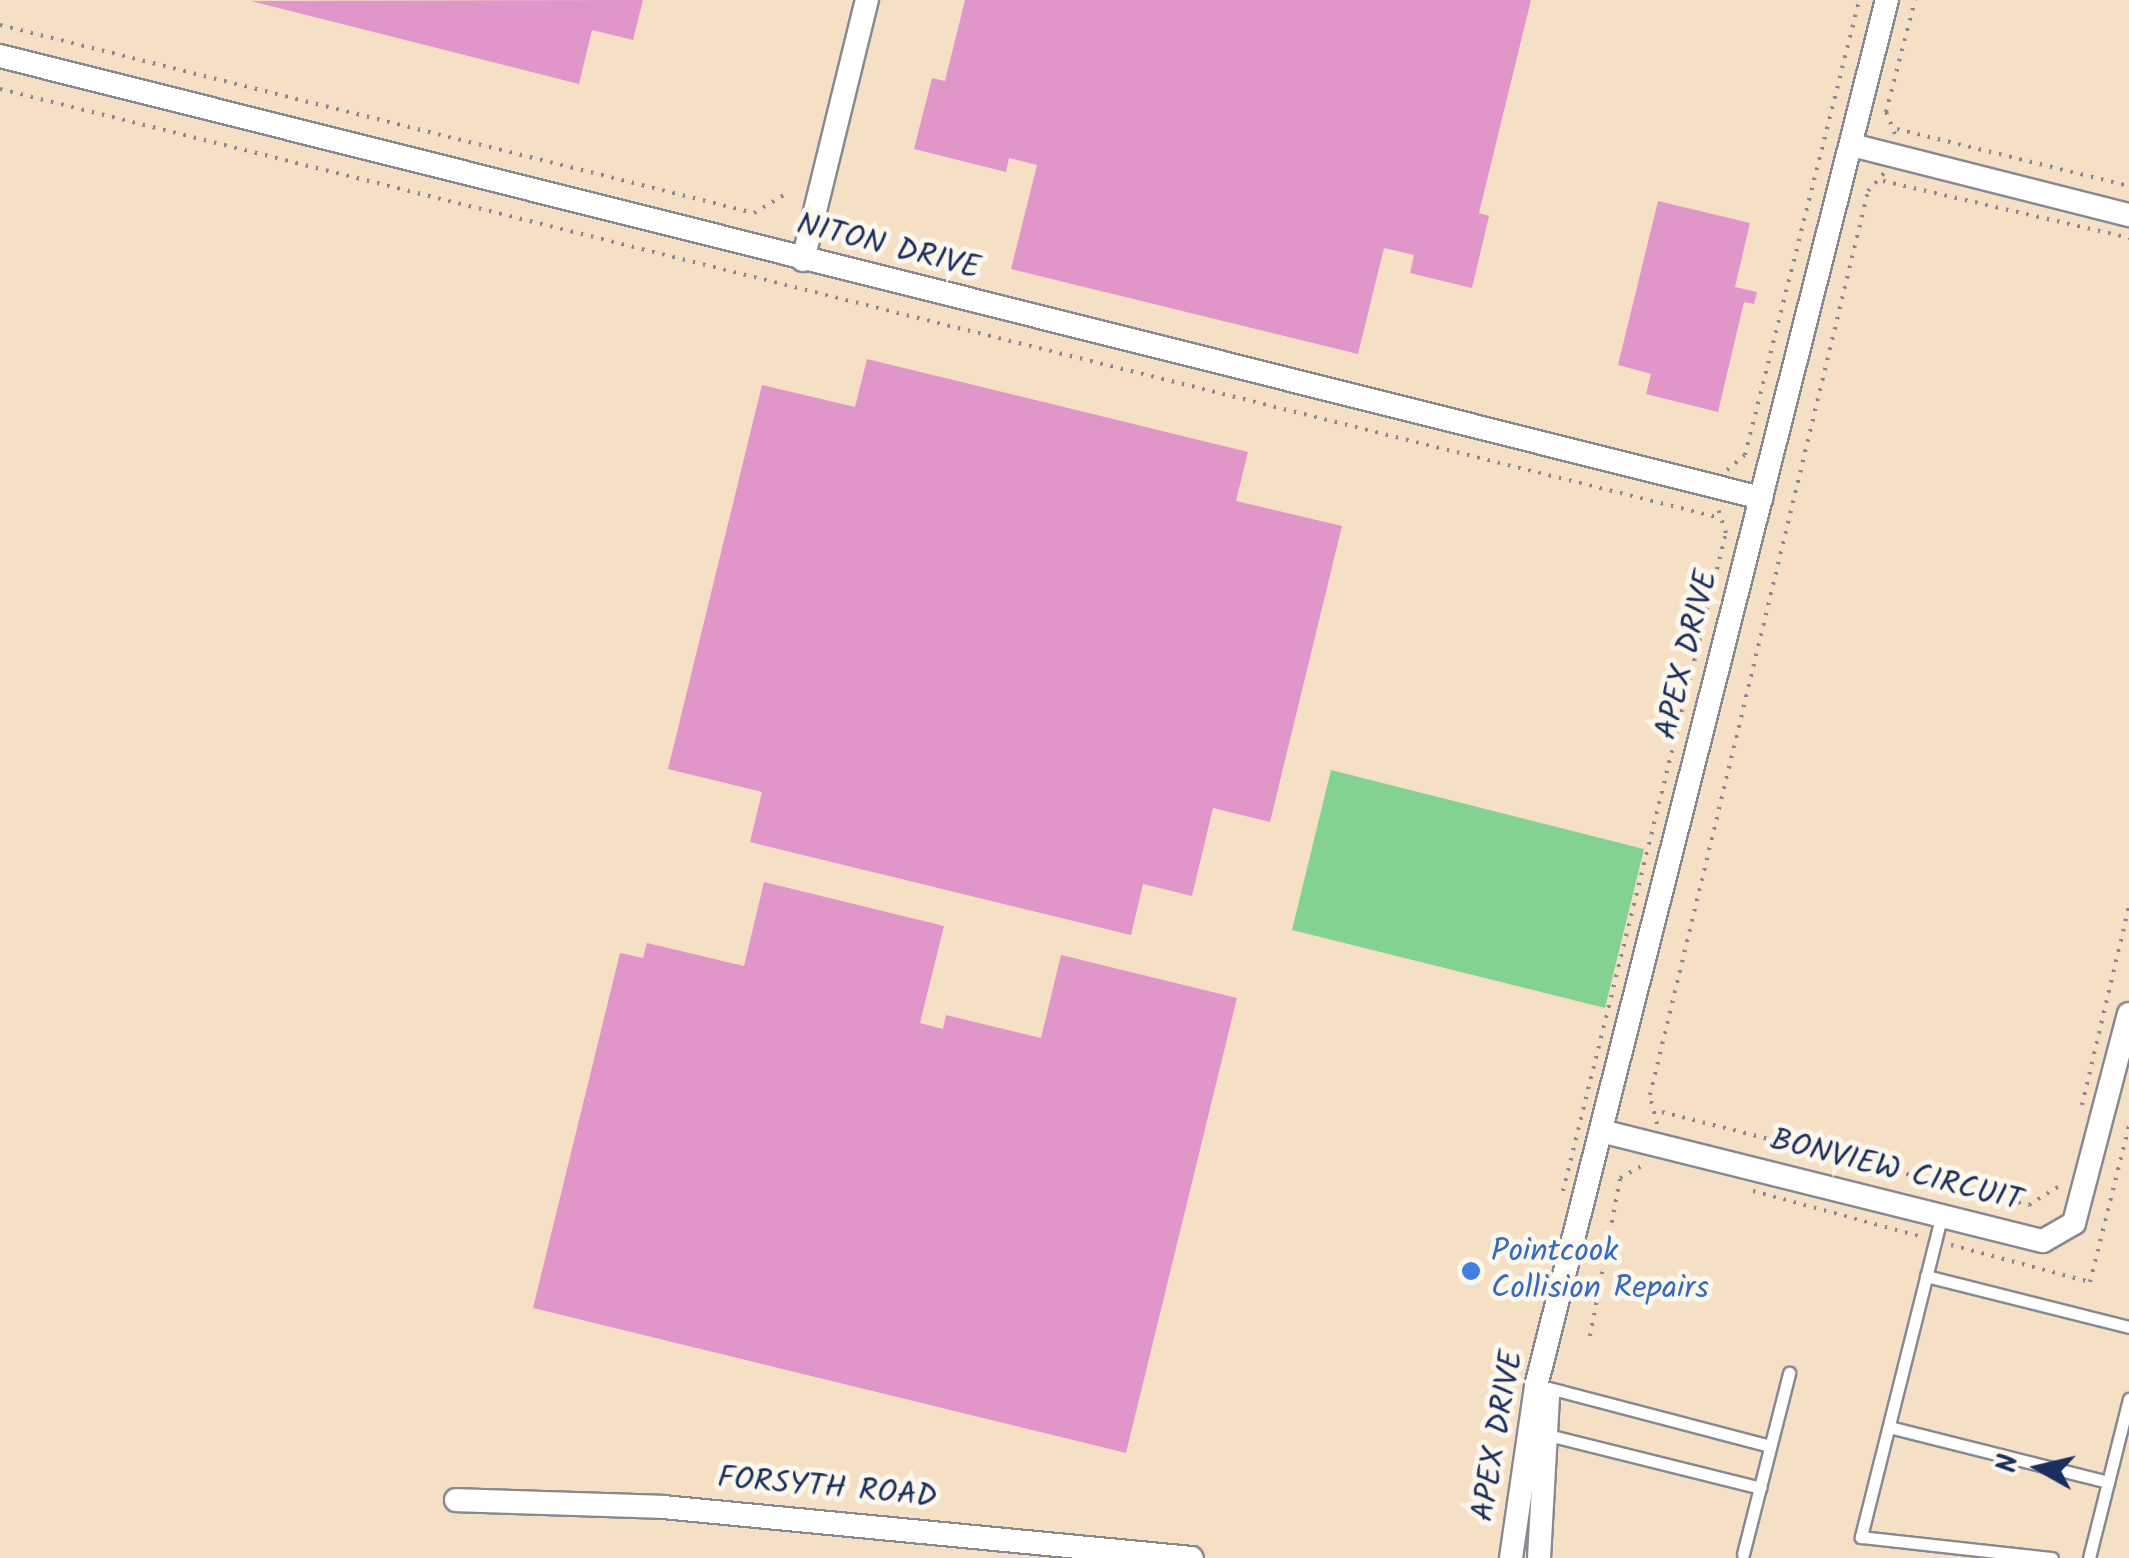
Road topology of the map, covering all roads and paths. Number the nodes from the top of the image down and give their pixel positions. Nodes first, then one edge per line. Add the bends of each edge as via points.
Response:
1 (868, 0) edge
2 (1859, 0) edge
3 (1887, 0) edge
4 (1915, 0) edge
5 (0, 24) edge
6 (0, 56) edge
7 (0, 90) edge
8 (1896, 129) junction
9 (1852, 144) junction
10 (1890, 154) junction
11 (1883, 181) junction
12 (2129, 186) edge
13 (786, 194) dead end
14 (2129, 215) edge
15 (2129, 238) edge
16 (802, 260) junction
17 (1723, 489) junction
18 (1760, 498) junction
19 (1716, 517) junction
20 (2129, 906) edge
21 (2129, 1014) edge
22 (2081, 1110) dead end
23 (1660, 1112) junction
24 (1605, 1132) junction
25 (1652, 1144) junction
26 (2068, 1166) dead end
27 (1560, 1204) dead end
28 (1941, 1218) junction
29 (1926, 1276) junction
30 (1555, 1327) junction
31 (2129, 1327) edge
32 (1590, 1336) dead end
33 (1789, 1373) dead end
34 (1549, 1388) junction
35 (2129, 1399) edge
36 (1888, 1427) junction
37 (1544, 1434) junction
38 (1770, 1446) junction
39 (2108, 1482) junction
40 (1760, 1488) junction
41 (456, 1500) dead end
42 (1743, 1554) dead end
43 (1192, 1558) edge
44 (1511, 1558) edge
45 (1539, 1558) edge
46 (2052, 1558) edge
47 (2089, 1558) edge

1 - 16 street
2 - 17 path via 1745,455 1728,466
3 - 9 street, APEX DRIVE
4 - 8 path via 1886,112
5 - 13 path via 754,213
6 - 16 street, NITON DRIVE
7 - 19 path
8 - 10 path
8 - 12 path
9 - 10 street
9 - 18 street, APEX DRIVE
10 - 11 path
10 - 14 street
11 - 15 path
11 - 23 path via 1868,190 1650,1095
16 - 17 street, NITON DRIVE
17 - 18 street, NITON DRIVE
17 - 19 path
18 - 24 street, APEX DRIVE
19 - 27 path via 1726,533
20 - 22 path
21 - 28 street, BONVIEW CIRCUIT via 2074,1222 2043,1242
23 - 25 path
23 - 26 path via 2029,1205 2064,1184
24 - 25 street, BONVIEW CIRCUIT
24 - 30 street, APEX DRIVE
25 - 28 street, BONVIEW CIRCUIT
25 - 32 path via 1647,1163 1620,1178
28 - 29 lane
29 - 31 lane
29 - 36 lane
30 - 34 street, APEX DRIVE
30 - 44 street, APEX DRIVE via 1536,1386
33 - 38 lane
34 - 37 street, APEX DRIVE
34 - 38 lane
35 - 39 lane
36 - 39 lane
36 - 46 lane via 1861,1537
37 - 40 lane
37 - 45 street, APEX DRIVE
38 - 40 lane
39 - 47 lane
40 - 42 lane
41 - 43 street, FORSYTH ROAD via 663,1507

